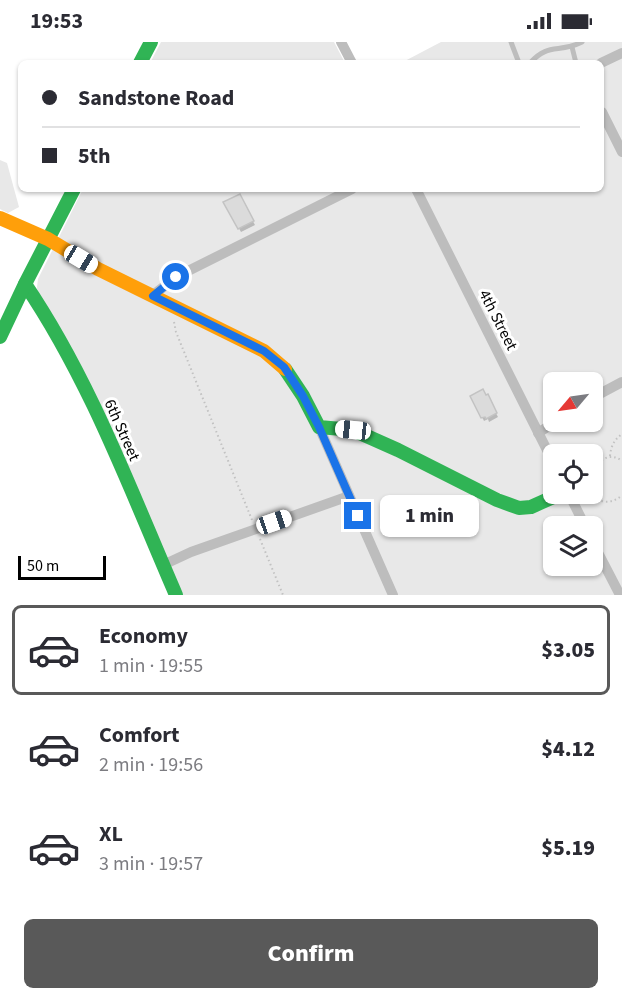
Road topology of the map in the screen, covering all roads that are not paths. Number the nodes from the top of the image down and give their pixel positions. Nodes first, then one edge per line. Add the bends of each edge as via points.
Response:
1 (152, 42) edge
2 (341, 42) edge
3 (511, 42) edge
4 (582, 42) edge
5 (572, 47) junction
6 (622, 52) edge
7 (142, 60) edge
8 (350, 60) edge
9 (518, 60) edge
10 (533, 60) edge
11 (575, 60) edge
12 (604, 61) edge
13 (604, 116) edge
14 (622, 152) edge
15 (72, 192) edge
16 (346, 192) edge
17 (418, 192) edge
18 (0, 218) edge
19 (48, 239) junction
20 (25, 285) junction
21 (153, 296) junction
22 (0, 337) edge
23 (622, 382) edge
24 (603, 392) edge
25 (319, 427) junction
26 (543, 430) edge
27 (538, 433) junction
28 (544, 444) edge
29 (349, 496) junction
30 (543, 502) edge
31 (603, 564) edge
32 (163, 566) junction
33 (616, 593) edge
34 (176, 595) edge
35 (393, 595) edge

1 - 7 street
2 - 8 street
3 - 9 lane
4 - 5 lane
5 - 10 lane via 549,47
5 - 11 lane
6 - 12 street
13 - 14 street
15 - 19 street
16 - 21 street via 176,277
17 - 27 street, 4th Street
18 - 19 street
19 - 20 street
19 - 21 street
20 - 22 street
20 - 32 street, 6th Street via 76,370
21 - 25 street via 264,351 284,367
23 - 24 street
25 - 29 street
25 - 30 street via 353,430 519,508
26 - 27 street
27 - 28 street, 4th Street
29 - 32 street via 191,552
29 - 35 street
31 - 33 street
32 - 34 street, 6th Street

